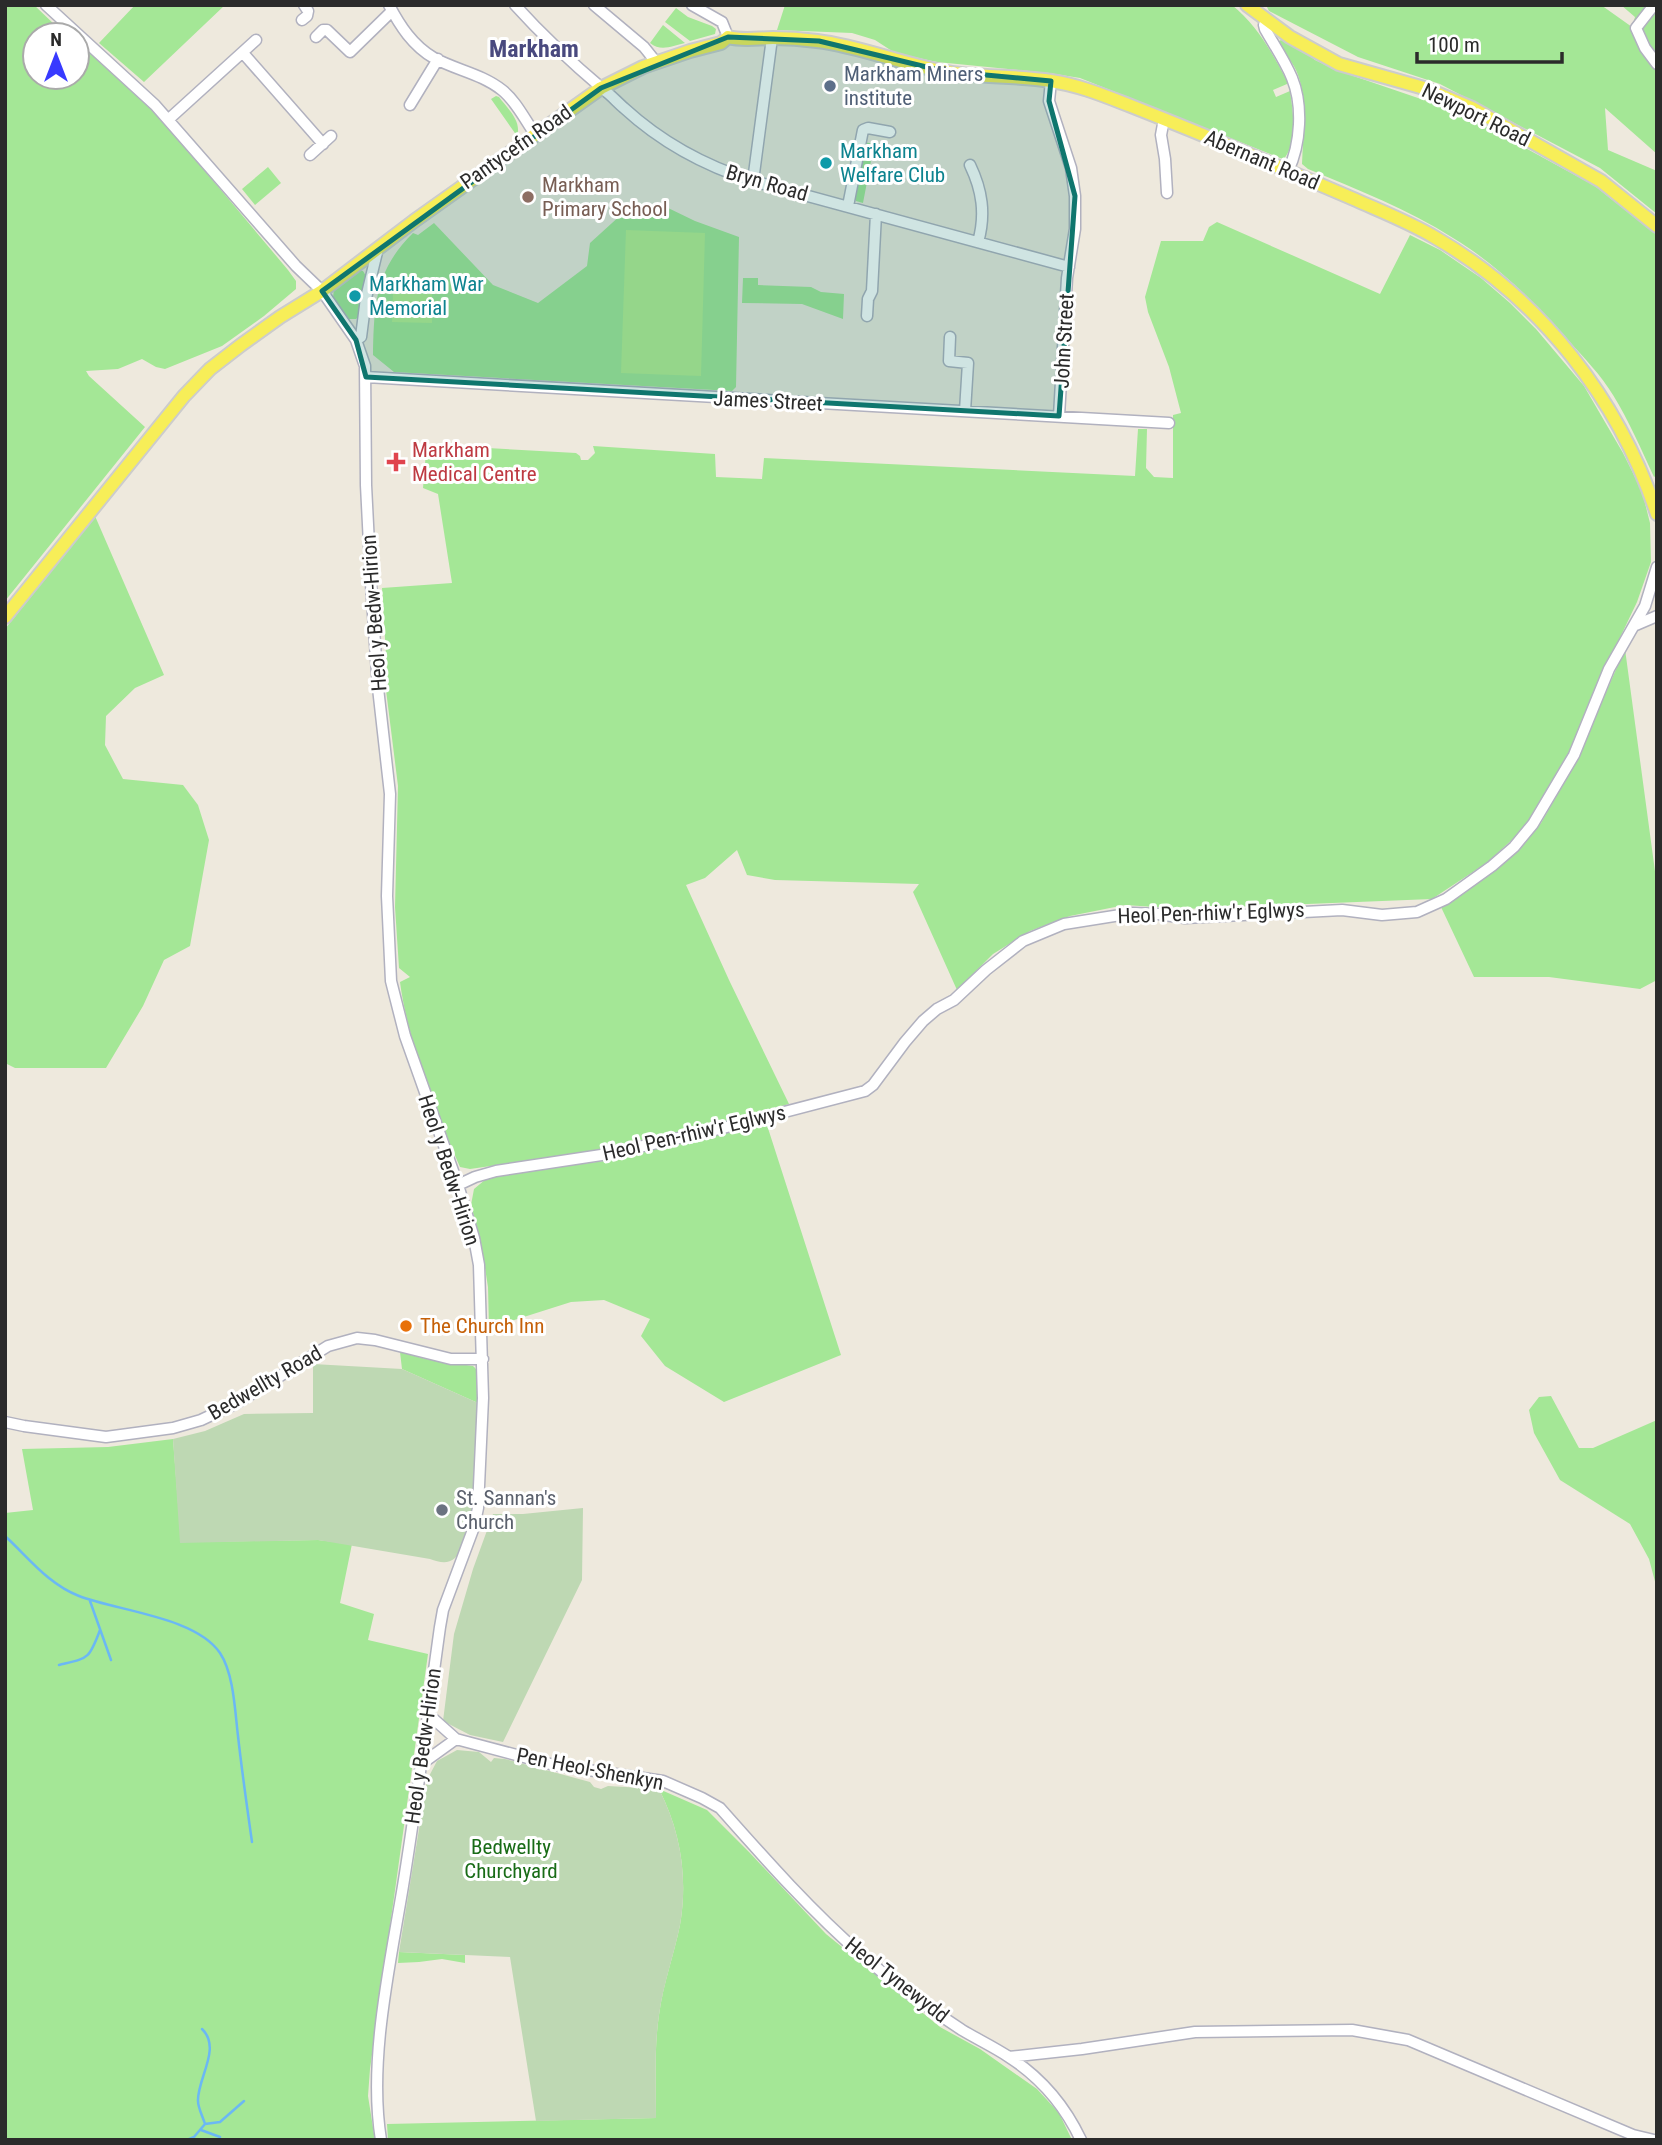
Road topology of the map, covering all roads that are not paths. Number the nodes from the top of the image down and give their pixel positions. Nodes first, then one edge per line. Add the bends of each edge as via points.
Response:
1 (46, 5) edge
2 (304, 5) edge
3 (515, 5) edge
4 (594, 5) edge
5 (692, 5) edge
6 (1247, 5) edge
7 (1654, 5) edge
8 (391, 8) edge
9 (302, 20) dead end
10 (1267, 21) junction
11 (316, 37) dead end
12 (728, 37) junction
13 (772, 38) junction
14 (256, 40) dead end
15 (243, 53) junction
16 (438, 59) junction
17 (656, 62) junction
18 (1657, 64) edge
19 (1051, 81) junction
20 (601, 88) junction
21 (410, 105) dead end
22 (169, 119) junction
23 (1164, 119) junction
24 (890, 132) dead end
25 (535, 134) junction
26 (331, 136) dead end
27 (323, 144) junction
28 (310, 155) dead end
29 (970, 165) dead end
30 (1288, 171) junction
31 (753, 181) junction
32 (1167, 193) dead end
33 (848, 206) junction
34 (876, 214) junction
35 (1657, 226) edge
36 (978, 242) junction
37 (378, 247) junction
38 (1069, 267) junction
39 (322, 291) junction
40 (867, 316) dead end
41 (950, 337) dead end
42 (356, 340) junction
43 (366, 377) junction
44 (965, 411) junction
45 (1059, 416) junction
46 (1169, 423) dead end
47 (1657, 514) edge
48 (1657, 567) edge
49 (1657, 616) edge
50 (5, 617) edge
51 (1635, 625) junction
52 (458, 1185) junction
53 (483, 1359) junction
54 (5, 1422) edge
55 (428, 1714) junction
56 (456, 1739) junction
57 (420, 1765) junction
58 (720, 1808) joint
59 (1009, 2057) junction
60 (382, 2140) edge
61 (1081, 2140) edge
62 (1654, 2140) edge

1 - 22 street, Heol y Bedw-Hirion
2 - 9 street via 308,11
3 - 20 street, Bryn Road
4 - 17 street
5 - 12 street via 722,22
6 - 10 main road, Newport Road
7 - 18 street via 1636,28
8 - 11 street via 350,52 327,30
8 - 16 street via 411,39
10 - 30 street via 1265,29 1293,80 1297,97 1297,145
10 - 35 main road, Newport Road via 1339,64 1424,88 1472,108 1601,181
12 - 13 main road, Abernant Road
12 - 17 main road, Pantycefn Road
13 - 19 main road, Abernant Road via 843,45 943,71
13 - 31 street
14 - 15 street
15 - 22 street
15 - 27 street
16 - 21 street
16 - 25 street via 503,91
17 - 20 main road, Pantycefn Road
19 - 23 main road, Abernant Road
19 - 38 street, John Street via 1049,101 1076,196
20 - 25 main road, Pantycefn Road
20 - 31 street, Bryn Road via 686,153
22 - 39 street, Heol y Bedw-Hirion
23 - 30 main road, Abernant Road
23 - 32 street via 1161,135
24 - 33 street via 863,130
25 - 37 main road, Pantycefn Road
26 - 27 street
27 - 28 street
29 - 36 street via 983,206
30 - 47 main road, Abernant Road via 1436,237 1480,267 1545,324 1593,383 1616,421
31 - 33 street, Bryn Road
33 - 34 street, Bryn Road
34 - 36 street, Bryn Road
34 - 40 street
36 - 38 street, Bryn Road
37 - 39 main road, Pantycefn Road
37 - 42 street via 361,337
38 - 45 street, John Street
39 - 42 street, Heol y Bedw-Hirion
39 - 50 main road, Pantycefn Road via 210,369
41 - 44 street via 949,361 968,362
42 - 43 street, Heol y Bedw-Hirion
43 - 44 street, James Street
43 - 52 street, Heol y Bedw-Hirion via 371,584 390,794 390,972 405,1035
44 - 45 street, James Street
45 - 46 street, James Street
48 - 51 street, Heol Pen-rhiw'r Eglwys
49 - 51 street
51 - 52 street, Heol Pen-rhiw'r Eglwys via 1609,669 1574,755 1533,824 1492,866 1446,899 1417,912 1382,915 1342,909 1185,918 1133,913 1063,924 1023,942 937,1009 865,1091 608,1154 496,1171
52 - 53 street, Heol y Bedw-Hirion via 479,1265
53 - 54 street, Bedwellty Road via 444,1358 357,1338 328,1346 237,1403 173,1428 106,1437
53 - 55 street, Heol y Bedw-Hirion via 478,1508 443,1610
55 - 56 street, Pen Heol-Shenkyn
55 - 57 street, Heol y Bedw-Hirion
56 - 57 street
56 - 58 street, Pen Heol-Shenkyn via 554,1765 663,1781
57 - 60 street, Heol y Bedw-Hirion via 378,2063 376,2102
58 - 59 street, Heol Tynewydd via 813,1911 865,1958 963,2031
59 - 61 street, Heol Tynewydd via 1068,2113
59 - 62 street via 1195,2032 1352,2029 1408,2040

